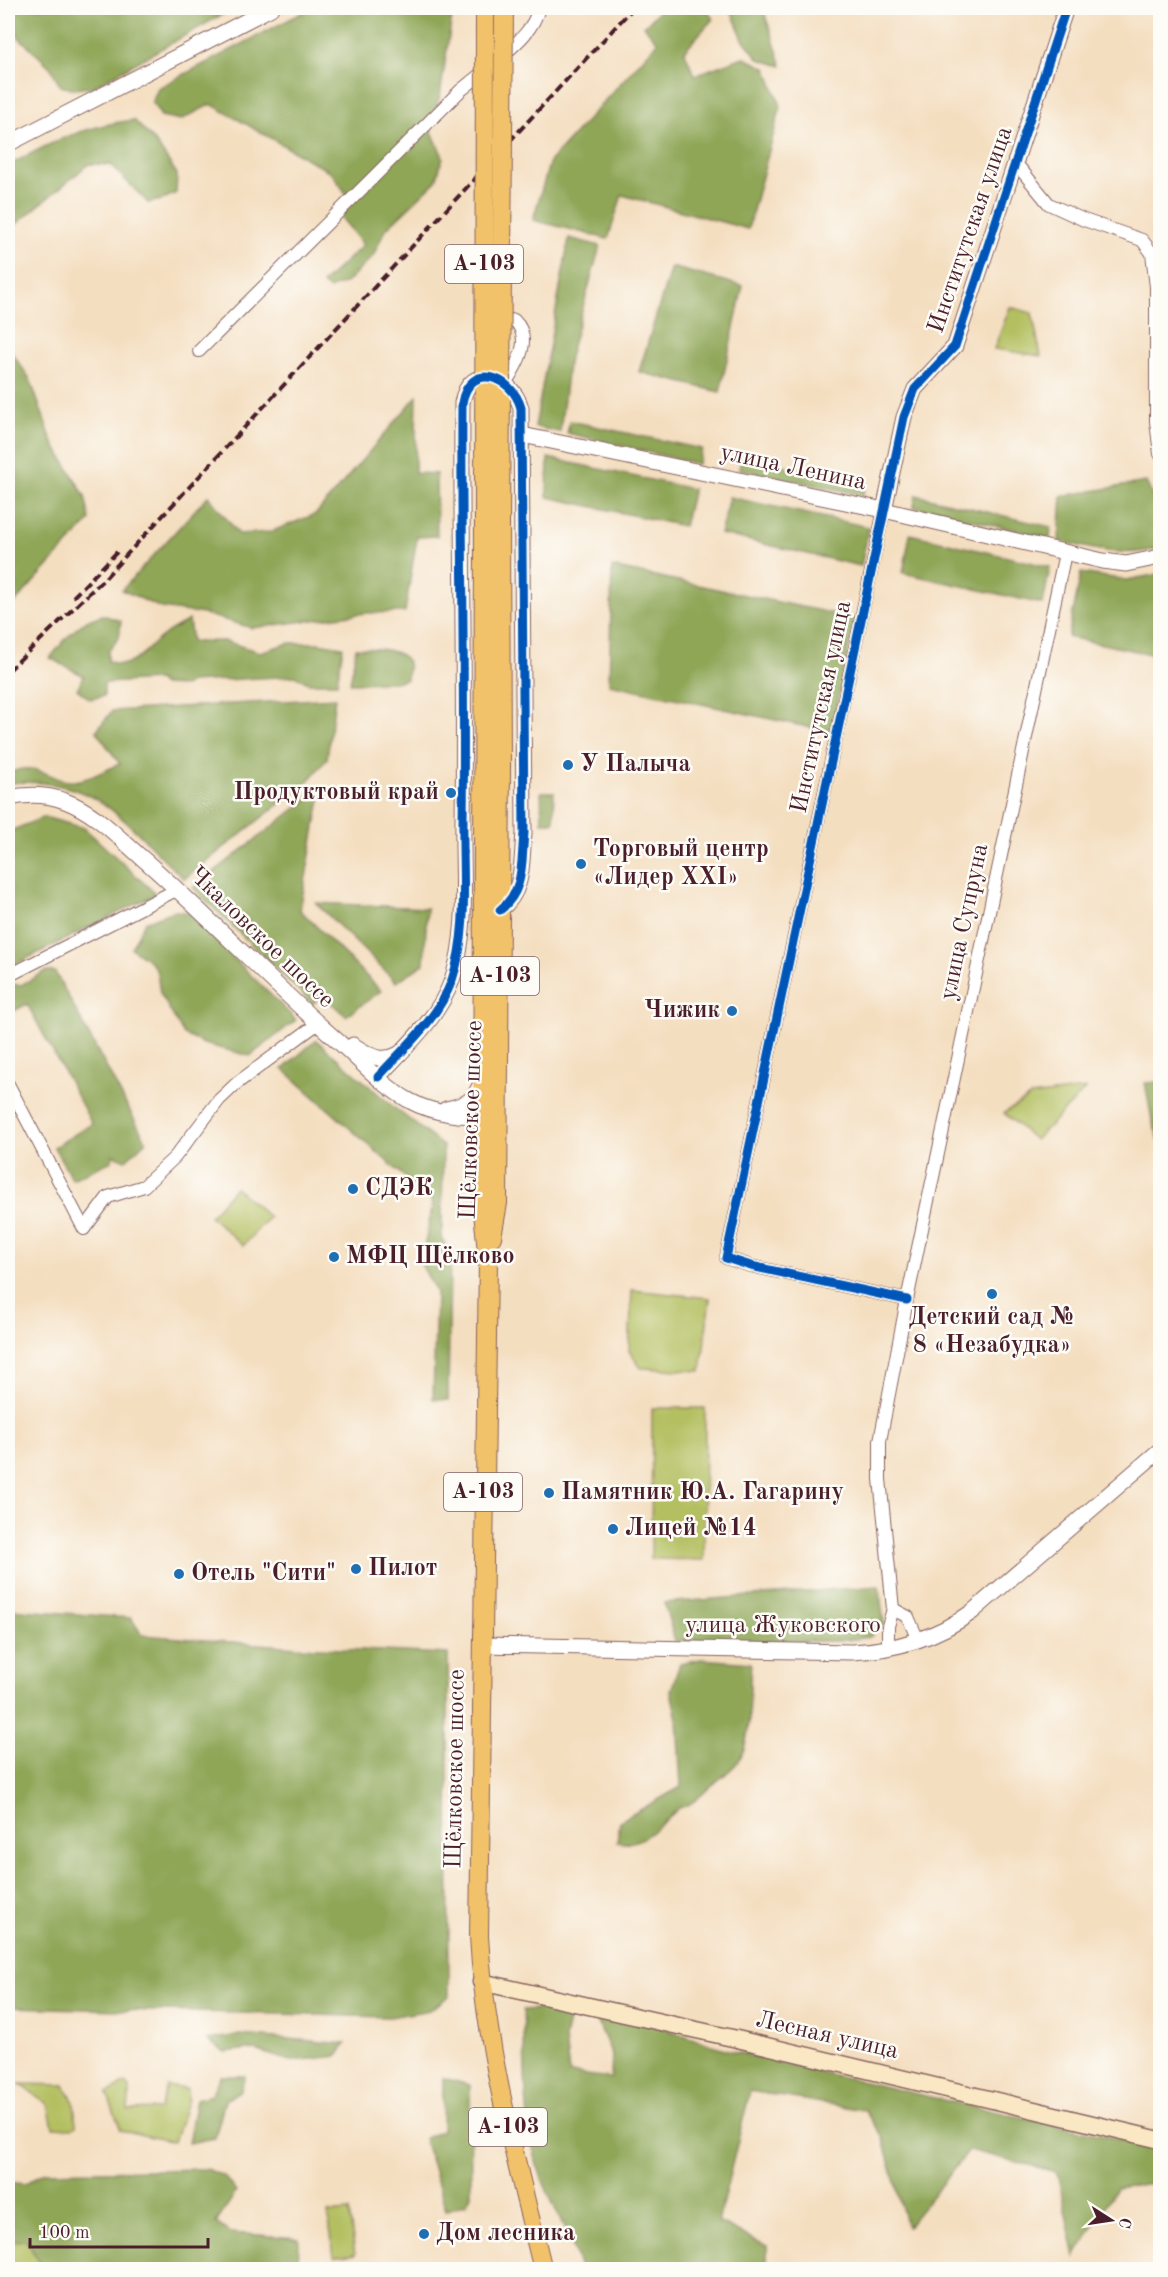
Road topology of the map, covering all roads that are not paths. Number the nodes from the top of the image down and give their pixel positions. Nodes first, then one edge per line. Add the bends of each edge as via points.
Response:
1 (271, 8) edge
2 (485, 8) edge
3 (504, 8) edge
4 (539, 8) edge
5 (1066, 8) edge
6 (8, 144) edge
7 (1014, 161) junction
8 (514, 320) dead end
9 (200, 351) dead end
10 (506, 382) junction
11 (522, 435) junction
12 (1161, 454) edge
13 (884, 510) junction
14 (492, 520) junction
15 (1065, 553) junction
16 (1161, 557) edge
17 (8, 798) edge
18 (178, 889) junction
19 (500, 910) junction
20 (8, 976) edge
21 (317, 1024) junction
22 (396, 1057) junction
23 (483, 1076) junction
24 (378, 1077) junction
25 (8, 1084) edge
26 (402, 1096) junction
27 (491, 1111) junction
28 (444, 1112) junction
29 (483, 1155) junction
30 (488, 1261) junction
31 (907, 1300) junction
32 (1161, 1450) edge
33 (893, 1609) junction
34 (918, 1640) junction
35 (482, 1645) junction
36 (888, 1649) junction
37 (481, 1982) junction
38 (1161, 2140) edge
39 (543, 2270) edge

1 - 6 street
2 - 14 main road, Щёлковское шоссе / А-103, bridge
3 - 14 main road, Щёлковское шоссе / А-103, bridge
4 - 9 street via 522,39 460,91
5 - 7 street, Институтская улица
7 - 12 street via 1049,204 1142,240 1152,253 1156,287 1156,421
7 - 13 street, Институтская улица via 955,346 915,389 904,417
8 - 10 street via 524,342
10 - 11 street via 522,408
10 - 22 street, А-103 via 492,378 471,381 462,403 464,760 458,954 443,1000
11 - 13 street, улица Ленина
11 - 19 street via 524,833 519,887 514,899
13 - 15 street, улица Ленина
13 - 31 street, Институтская улица via 726,1258
14 - 19 main road, Щёлковское шоссе / А-103
14 - 23 main road, Щёлковское шоссе / А-103
15 - 16 street, улица Ленина via 1126,564
15 - 31 street, улица Супруна
17 - 18 street, Чкаловское шоссе via 46,796 84,810
18 - 20 street
18 - 21 street, Чкаловское шоссе
19 - 27 main road, Щёлковское шоссе / А-103
21 - 22 street via 380,1060
21 - 24 street, Чкаловское шоссе
21 - 25 street via 237,1083 175,1157 144,1186 108,1197 84,1229
22 - 24 street, А-103
22 - 26 street via 395,1085
23 - 27 main road, Щёлковское шоссе / А-103
23 - 28 street via 471,1101
24 - 26 street, Чкаловское шоссе
26 - 28 street, Чкаловское шоссе
27 - 28 street, Чкаловское шоссе
27 - 29 main road, Щёлковское шоссе / А-103
27 - 30 main road, Щёлковское шоссе / А-103 via 498,1203
28 - 29 street via 466,1122
29 - 30 main road, Щёлковское шоссе / А-103 via 482,1203
30 - 35 main road, Щёлковское шоссе / А-103
31 - 33 street via 880,1441
32 - 34 street, улица Жуковского via 972,1612 956,1624
33 - 34 street via 908,1617
33 - 36 street
34 - 36 street, улица Жуковского
35 - 36 street, улица Жуковского via 852,1652
35 - 37 main road, Щёлковское шоссе / А-103
37 - 38 main road, Лесная улица
37 - 39 main road, Щёлковское шоссе / А-103 via 500,2092

